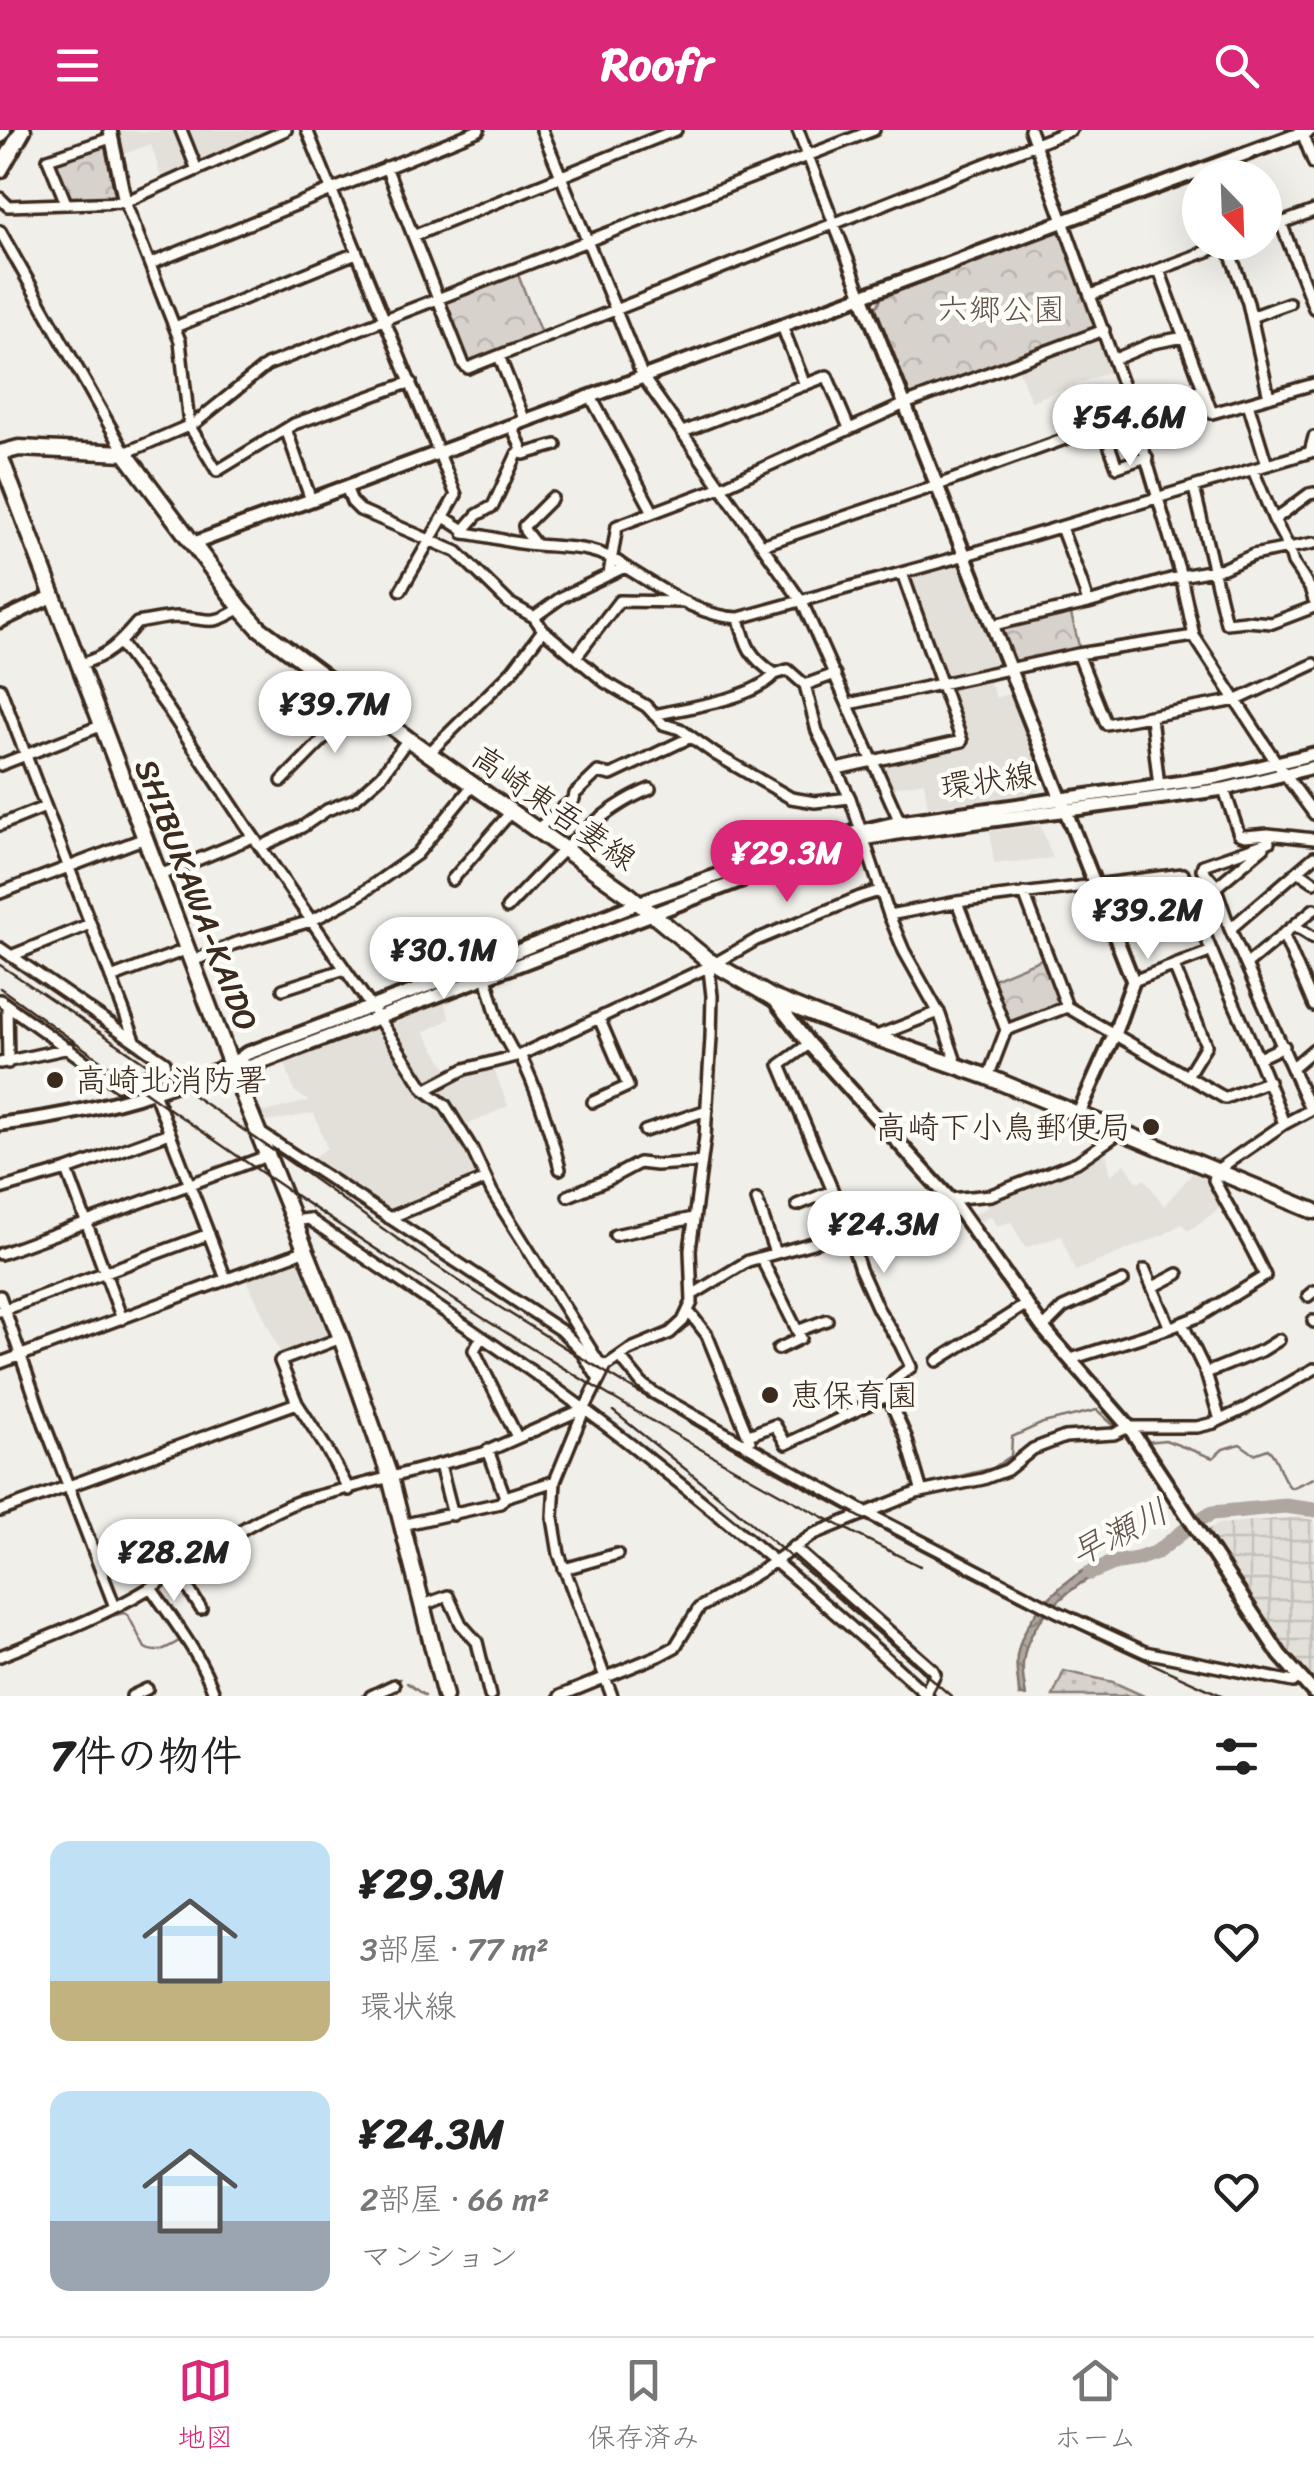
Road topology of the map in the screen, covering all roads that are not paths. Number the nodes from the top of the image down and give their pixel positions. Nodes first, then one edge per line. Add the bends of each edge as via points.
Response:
1 (22, 130) edge
2 (181, 130) edge
3 (286, 130) edge
4 (307, 130) edge
5 (479, 130) edge
6 (542, 130) edge
7 (676, 130) edge
8 (798, 130) edge
9 (874, 130) edge
10 (1030, 130) edge
11 (1071, 130) edge
12 (1304, 131) edge
13 (110, 134) edge
14 (458, 134) edge
15 (1036, 144) junction
16 (808, 156) junction
17 (1314, 164) edge
18 (386, 168) junction
19 (0, 170) edge
20 (197, 170) junction
21 (561, 177) junction
22 (330, 190) junction
23 (0, 198) edge
24 (66, 202) junction
25 (125, 202) junction
26 (1314, 211) edge
27 (834, 222) junction
28 (1063, 222) junction
29 (1282, 223) edge
30 (1282, 226) edge
31 (0, 231) edge
32 (413, 236) junction
33 (588, 242) junction
34 (356, 253) junction
35 (1185, 260) edge
36 (1234, 260) edge
37 (150, 264) junction
38 (1159, 270) junction
39 (1091, 295) junction
40 (862, 296) junction
41 (438, 299) junction
42 (1289, 304) dead end
43 (1314, 308) edge
44 (616, 310) junction
45 (1251, 317) junction
46 (385, 319) junction
47 (782, 326) junction
48 (175, 327) junction
49 (1104, 330) junction
50 (1184, 338) junction
51 (499, 356) junction
52 (1115, 359) junction
53 (643, 377) junction
54 (411, 382) junction
55 (1314, 384) edge
56 (805, 385) junction
57 (1203, 389) junction
58 (591, 397) junction
59 (1270, 397) junction
60 (906, 404) junction
61 (1248, 404) junction
62 (1133, 414) junction
63 (518, 423) junction
64 (190, 425) junction
65 (1102, 425) junction
66 (849, 428) junction
67 (286, 429) junction
68 (683, 432) junction
69 (1314, 437) edge
70 (556, 445) dead end
71 (440, 452) junction
72 (522, 452) junction
73 (1312, 452) edge
74 (125, 453) junction
75 (0, 454) edge
76 (1146, 457) junction
77 (1267, 465) junction
78 (1253, 470) junction
79 (938, 486) junction
80 (721, 487) junction
81 (346, 488) junction
82 (1194, 488) junction
83 (1314, 492) edge
84 (552, 498) dead end
85 (1159, 498) junction
86 (311, 500) junction
87 (653, 512) junction
88 (444, 517) junction
89 (1274, 520) junction
90 (1061, 527) junction
91 (464, 530) junction
92 (430, 540) junction
93 (1314, 542) edge
94 (192, 544) junction
95 (536, 544) junction
96 (762, 546) junction
97 (1288, 546) junction
98 (966, 555) junction
99 (612, 556) junction
100 (625, 567) junction
101 (1214, 570) junction
102 (902, 573) junction
103 (609, 574) junction
104 (1181, 576) junction
105 (401, 590) dead end
106 (53, 596) junction
107 (686, 602) junction
108 (802, 602) junction
109 (1088, 603) junction
110 (1314, 604) edge
111 (240, 608) junction
112 (534, 617) junction
113 (740, 618) junction
114 (0, 621) edge
115 (994, 625) junction
116 (543, 630) junction
117 (1194, 636) junction
118 (120, 643) junction
119 (1078, 654) junction
120 (576, 657) junction
121 (79, 664) junction
122 (1314, 664) edge
123 (1011, 669) junction
124 (775, 674) junction
125 (836, 674) junction
126 (941, 683) junction
127 (805, 685) junction
128 (1, 692) edge
129 (1238, 700) junction
130 (360, 703) junction
131 (849, 704) junction
132 (654, 714) junction
133 (1150, 717) junction
134 (102, 726) junction
135 (691, 737) junction
136 (408, 739) junction
137 (429, 753) junction
138 (1314, 754) edge
139 (26, 755) junction
140 (875, 762) junction
141 (0, 764) edge
142 (1278, 764) junction
143 (1314, 767) edge
144 (837, 769) junction
145 (1287, 776) junction
146 (282, 780) dead end
147 (473, 785) junction
148 (1158, 786) junction
149 (650, 788) dead end
150 (1224, 789) junction
151 (850, 798) junction
152 (1062, 805) junction
153 (46, 807) junction
154 (511, 812) junction
155 (1314, 814) edge
156 (900, 822) junction
157 (0, 825) edge
158 (536, 830) junction
159 (862, 834) junction
160 (1281, 835) junction
161 (253, 836) junction
162 (145, 838) junction
163 (1314, 839) edge
164 (1269, 842) junction
165 (260, 846) junction
166 (564, 849) junction
167 (1314, 857) edge
168 (68, 867) junction
169 (1298, 871) junction
170 (160, 875) junction
171 (452, 880) dead end
172 (1314, 882) edge
173 (1096, 885) junction
174 (1215, 888) junction
175 (879, 891) junction
176 (0, 893) edge
177 (1024, 894) junction
178 (956, 902) junction
179 (1193, 906) junction
180 (508, 908) dead end
181 (644, 908) junction
182 (1314, 908) edge
183 (888, 916) junction
184 (312, 921) junction
185 (90, 924) junction
186 (1295, 926) junction
187 (1230, 929) junction
188 (1283, 934) junction
189 (1314, 938) edge
190 (0, 948) edge
191 (1212, 951) junction
192 (190, 955) junction
193 (11, 956) junction
194 (710, 964) junction
195 (1246, 965) junction
196 (1174, 966) junction
197 (346, 970) junction
198 (486, 976) junction
199 (110, 978) junction
200 (1133, 982) junction
201 (282, 989) dead end
202 (772, 998) junction
203 (3, 1002) edge
204 (1314, 1006) edge
205 (1067, 1007) junction
206 (375, 1012) junction
207 (939, 1012) junction
208 (600, 1018) junction
209 (1006, 1030) junction
210 (1114, 1035) junction
211 (874, 1036) junction
212 (136, 1042) junction
213 (809, 1044) junction
214 (1284, 1046) junction
215 (69, 1048) junction
216 (1314, 1049) edge
217 (518, 1055) junction
218 (1259, 1058) junction
219 (4, 1063) edge
220 (231, 1065) junction
221 (957, 1065) junction
222 (1292, 1067) junction
223 (1187, 1076) junction
224 (988, 1077) junction
225 (1269, 1081) junction
226 (425, 1090) junction
227 (154, 1092) junction
228 (593, 1102) dead end
229 (1312, 1108) edge
230 (706, 1110) junction
231 (1079, 1113) junction
232 (0, 1124) edge
233 (1284, 1124) junction
234 (257, 1131) junction
235 (646, 1131) dead end
236 (1122, 1131) junction
237 (169, 1133) junction
238 (267, 1156) junction
239 (701, 1162) junction
240 (560, 1169) dead end
241 (67, 1170) junction
242 (1217, 1170) junction
243 (486, 1179) junction
244 (190, 1186) junction
245 (0, 1189) edge
246 (832, 1190) junction
247 (568, 1196) dead end
248 (949, 1197) junction
249 (757, 1200) dead end
250 (798, 1205) dead end
251 (1314, 1211) edge
252 (389, 1218) junction
253 (694, 1218) junction
254 (293, 1221) junction
255 (87, 1223) junction
256 (209, 1234) junction
257 (848, 1234) junction
258 (615, 1236) dead end
259 (306, 1250) junction
260 (775, 1253) junction
261 (0, 1254) edge
262 (761, 1258) junction
263 (1145, 1270) dead end
264 (105, 1272) junction
265 (1178, 1274) dead end
266 (226, 1280) junction
267 (1123, 1281) dead end
268 (1153, 1287) junction
269 (692, 1295) junction
270 (0, 1296) edge
271 (1027, 1304) junction
272 (2, 1310) edge
273 (689, 1312) junction
274 (122, 1318) junction
275 (826, 1320) dead end
276 (1182, 1323) junction
277 (1044, 1328) junction
278 (1170, 1328) junction
279 (797, 1331) junction
280 (341, 1338) junction
281 (480, 1338) junction
282 (1279, 1340) dead end
283 (778, 1348) dead end
284 (22, 1355) junction
285 (620, 1357) junction
286 (1071, 1359) junction
287 (937, 1361) dead end
288 (0, 1363) edge
289 (606, 1366) junction
290 (1314, 1368) edge
291 (1206, 1373) junction
292 (598, 1378) junction
293 (887, 1396) junction
294 (297, 1404) junction
295 (583, 1409) junction
296 (1220, 1420) junction
297 (1130, 1427) junction
298 (749, 1435) junction
299 (517, 1437) junction
300 (750, 1448) junction
301 (488, 1450) junction
302 (440, 1465) junction
303 (390, 1477) junction
304 (554, 1481) junction
305 (68, 1486) junction
306 (348, 1490) junction
307 (922, 1492) junction
308 (505, 1498) junction
309 (0, 1511) edge
310 (865, 1512) junction
311 (453, 1515) junction
312 (402, 1524) junction
313 (793, 1547) junction
314 (616, 1554) dead end
315 (775, 1562) junction
316 (564, 1569) junction
317 (177, 1570) junction
318 (151, 1588) junction
319 (838, 1588) junction
320 (824, 1603) junction
321 (424, 1605) junction
322 (115, 1607) junction
323 (201, 1609) dead end
324 (0, 1656) edge
325 (606, 1676) junction
326 (1299, 1678) junction
327 (394, 1685) dead end
328 (147, 1689) dead end
329 (574, 1693) edge
330 (1314, 1694) edge
331 (926, 1695) edge
332 (132, 1696) edge
333 (214, 1696) edge
334 (371, 1696) edge
335 (445, 1696) edge
336 (490, 1696) edge
337 (560, 1696) edge
338 (612, 1696) edge

1 - 19 main road
2 - 20 street
3 - 20 street
4 - 22 street
5 - 14 street
6 - 21 street
7 - 21 street
8 - 16 street
9 - 16 street
10 - 15 street
11 - 15 street
12 - 17 street
12 - 28 street
13 - 24 street via 48,159
13 - 25 street
14 - 18 street
15 - 27 street
15 - 28 street
16 - 27 street
16 - 33 street
18 - 22 street
18 - 32 street
20 - 25 street
21 - 32 street
21 - 33 street
22 - 34 street
22 - 37 street
23 - 24 street via 8,206
24 - 25 street
25 - 37 street
26 - 29 street
27 - 40 street
27 - 44 street
28 - 39 street
28 - 40 street
30 - 43 street
31 - 74 street
32 - 41 street
33 - 41 street
33 - 44 street
34 - 46 street
34 - 48 street
35 - 38 street
36 - 45 street
37 - 48 street
38 - 39 street
38 - 50 street
39 - 49 street
40 - 47 street
40 - 60 street
41 - 46 street
41 - 51 street via 468,368
42 - 45 street
44 - 51 street
44 - 53 street
45 - 59 street
46 - 54 street
46 - 64 street via 266,366
47 - 53 street
47 - 56 street
48 - 64 street
49 - 52 street
49 - 60 street
50 - 52 street
50 - 57 street
51 - 63 street
52 - 62 street
53 - 58 street
53 - 68 street
54 - 67 street
54 - 71 street
55 - 59 street
56 - 66 street via 827,376
56 - 68 street
57 - 61 street via 1212,413
57 - 62 street
58 - 63 street
58 - 87 street
59 - 61 street
60 - 66 street
60 - 79 street
61 - 77 street
62 - 65 street
62 - 76 street
63 - 71 street
63 - 72 street
64 - 67 street via 218,470
64 - 74 street
65 - 76 street via 1117,467
65 - 79 street
66 - 80 street
67 - 86 street
68 - 80 street
69 - 73 street
70 - 72 street
71 - 81 street
71 - 88 street via 456,495
72 - 91 street via 493,506
73 - 77 street
74 - 75 main road via 19,448
74 - 94 main road, 高崎東吾妻線
75 - 106 main road, SHIBUKAWA-KAIDO
76 - 85 street
77 - 78 street
78 - 82 street
78 - 89 street
79 - 96 street
79 - 98 street
80 - 87 street
80 - 96 street
81 - 86 street
81 - 92 street via 360,510
82 - 85 street
82 - 101 street
83 - 89 street
84 - 95 street via 524,526
85 - 90 street
85 - 104 street
86 - 94 street
87 - 99 street via 616,526
88 - 91 street
88 - 92 street
89 - 97 street
90 - 98 street
90 - 109 street
91 - 95 street
92 - 105 street
92 - 112 street via 457,552 509,603
93 - 97 street
94 - 111 main road, 高崎東吾妻線
95 - 99 street
96 - 108 street
97 - 101 street
97 - 110 street
98 - 102 street
98 - 115 street
99 - 100 street
99 - 103 street
100 - 103 street
100 - 107 street
101 - 104 street
101 - 110 street via 1226,623 1272,623
102 - 108 street
102 - 126 street
103 - 112 street
104 - 109 street
104 - 117 street
106 - 114 street
106 - 121 main road, SHIBUKAWA-KAIDO
107 - 113 street
107 - 120 street via 619,601
108 - 113 street
108 - 125 street
109 - 115 street
111 - 118 street via 210,622 174,617 137,623
111 - 130 main road, 高崎東吾妻線
112 - 116 street
113 - 124 street via 746,645
115 - 123 street
116 - 120 street
116 - 137 street via 512,671
117 - 119 street
117 - 129 street
118 - 121 street
118 - 161 street
119 - 123 street
119 - 133 street via 1106,724
120 - 132 street
121 - 134 main road, SHIBUKAWA-KAIDO
122 - 129 street
123 - 126 street
123 - 152 street
124 - 127 street via 788,670
124 - 132 street via 748,693
125 - 127 street
125 - 131 street
126 - 131 street
126 - 140 street via 962,741
127 - 144 street
128 - 139 street
129 - 133 street
129 - 142 street
130 - 136 main road, 高崎東吾妻線
130 - 146 street
131 - 140 street
132 - 135 street
133 - 148 street
134 - 139 street
134 - 162 main road, SHIBUKAWA-KAIDO
135 - 151 street via 790,798
135 - 158 street via 610,775 598,772
136 - 137 main road, 高崎東吾妻線
136 - 165 street via 355,799
137 - 147 main road, 高崎東吾妻線
138 - 142 street, 環状線
139 - 141 street
139 - 153 street
140 - 144 street
140 - 156 street
142 - 145 street
142 - 148 street, 環状線
143 - 145 street, 環状線
144 - 151 street
145 - 150 street, 環状線
145 - 155 street
147 - 154 main road, 高崎東吾妻線
147 - 184 street via 417,854
148 - 152 street, 環状線
149 - 166 street
150 - 152 street, 環状線
150 - 160 street via 1239,834
151 - 159 street
152 - 156 street, 環状線
152 - 159 street, 環状線
152 - 173 street
153 - 157 street
153 - 168 street
154 - 158 main road, 高崎東吾妻線
154 - 171 street
156 - 159 street, 環状線
158 - 166 main road, 高崎東吾妻線
159 - 175 street
159 - 181 street, 環状線 via 753,861
160 - 163 street
160 - 164 street
161 - 165 street
161 - 170 street
162 - 168 street
162 - 170 main road, SHIBUKAWA-KAIDO
164 - 174 street
164 - 174 street via 1203,865
165 - 184 street
166 - 180 street
166 - 181 main road, 高崎東吾妻線
167 - 169 street
168 - 176 street
168 - 185 street
169 - 172 street
169 - 187 street
170 - 192 main road, SHIBUKAWA-KAIDO
173 - 177 street
173 - 179 street via 1183,874
173 - 200 street
174 - 179 street
174 - 187 street
175 - 183 street
175 - 194 street
177 - 178 street
177 - 205 street
178 - 183 street
178 - 209 street
179 - 191 street
181 - 194 main road, 高崎東吾妻線
181 - 198 street, 環状線
181 - 206 street, 環状線
182 - 186 street
183 - 207 street
184 - 192 street
184 - 197 street
185 - 193 street
185 - 199 street
186 - 188 street
186 - 189 street
187 - 195 street
188 - 195 street
188 - 204 street
190 - 193 street
191 - 196 street
191 - 218 street
192 - 199 street
192 - 220 main road, SHIBUKAWA-KAIDO
193 - 212 street
194 - 202 main road, 高崎東吾妻線
194 - 208 street
194 - 230 street
195 - 214 street
196 - 200 street
196 - 223 street via 1206,1045
197 - 201 street
197 - 206 street
198 - 206 street, 環状線
198 - 217 street via 501,1030
199 - 212 street
200 - 210 street
202 - 211 main road, 高崎東吾妻線
202 - 213 street
203 - 215 street
203 - 219 street
205 - 209 street
205 - 210 street
206 - 220 street, 環状線 via 246,1054
206 - 226 street
207 - 211 street
207 - 221 street
208 - 217 street
208 - 228 street via 628,1086
209 - 224 street
210 - 223 street
210 - 231 street
211 - 221 main road, 高崎東吾妻線
212 - 215 street via 165,1062 164,1069 118,1084
213 - 246 street via 780,1065
213 - 248 street
214 - 218 street
214 - 222 street
215 - 219 street
216 - 222 street
217 - 226 street via 465,1069
217 - 240 street
218 - 225 street
220 - 227 street, 環状線
220 - 234 main road, SHIBUKAWA-KAIDO
221 - 224 main road, 高崎東吾妻線
222 - 229 street
223 - 225 street via 1225,1098
224 - 231 main road, 高崎東吾妻線
225 - 233 street
226 - 243 street via 445,1105
227 - 232 street, 環状線
227 - 237 street
229 - 233 street
230 - 235 street
230 - 239 street
231 - 236 main road, 高崎東吾妻線
233 - 242 street
234 - 238 main road, SHIBUKAWA-KAIDO
234 - 252 street
236 - 242 main road, 高崎東吾妻線
236 - 248 street via 1087,1156 991,1196
237 - 241 street
237 - 244 street
238 - 244 street
238 - 254 main road, SHIBUKAWA-KAIDO
239 - 247 street via 639,1163
239 - 253 street
241 - 245 street
241 - 255 street
242 - 251 main road, 高崎東吾妻線
242 - 276 street via 1214,1180 1265,1276
243 - 252 street
243 - 289 street
244 - 255 street
244 - 256 street
246 - 250 street
246 - 257 street
248 - 257 street
248 - 271 street
249 - 260 street
252 - 292 street via 563,1332
253 - 258 street
253 - 269 street
254 - 259 main road, SHIBUKAWA-KAIDO
254 - 281 street via 309,1219
255 - 261 street
255 - 264 street
256 - 264 street
256 - 266 street
257 - 260 street
257 - 293 street via 878,1310 911,1367 888,1386
259 - 266 street
259 - 280 main road, SHIBUKAWA-KAIDO
260 - 262 street
262 - 269 street
262 - 279 street
263 - 268 street
264 - 272 street
264 - 274 street
265 - 268 street
266 - 274 street
267 - 277 street via 1063,1308
268 - 278 street
269 - 273 street
270 - 272 street
271 - 277 street
271 - 287 street
272 - 284 street
273 - 285 street via 670,1333
273 - 298 street via 707,1335
274 - 284 street
275 - 279 street
276 - 278 street
276 - 291 street
277 - 286 street
278 - 286 street
279 - 283 street via 801,1338
280 - 294 street via 280,1360
280 - 303 main road, SHIBUKAWA-KAIDO
281 - 295 street
281 - 299 street via 474,1350
282 - 291 street
284 - 288 street
284 - 305 street
285 - 289 street
285 - 300 street via 654,1393
286 - 297 street
289 - 292 street
290 - 296 street
291 - 296 street
292 - 295 street
293 - 298 street via 786,1444 776,1426
293 - 307 street
294 - 305 street
294 - 306 street
295 - 299 street
295 - 304 street
295 - 315 street
296 - 297 street via 1197,1427
297 - 307 street via 1065,1437 1033,1449 1007,1470
297 - 326 street
298 - 300 street
299 - 301 street
300 - 310 street
301 - 302 street
301 - 308 street
302 - 303 street
302 - 311 street
303 - 306 street
303 - 312 main road, SHIBUKAWA-KAIDO
304 - 308 street
304 - 316 street
305 - 309 street
305 - 322 street
306 - 317 street via 276,1510
307 - 310 street
308 - 311 street
310 - 313 street
310 - 326 street via 1145,1652 1292,1682
311 - 312 street
312 - 321 main road, SHIBUKAWA-KAIDO
313 - 315 street
313 - 319 street
314 - 316 street
315 - 320 street
315 - 325 street via 699,1608 676,1646
316 - 325 street
317 - 318 street
317 - 323 street
318 - 322 street
318 - 333 street via 196,1651
319 - 320 street
319 - 331 street via 933,1670
320 - 331 street
321 - 335 main road, SHIBUKAWA-KAIDO
321 - 336 street via 448,1596 477,1642
322 - 324 street
325 - 329 street
325 - 338 street
326 - 330 street
327 - 334 street
328 - 332 street
329 - 337 street

